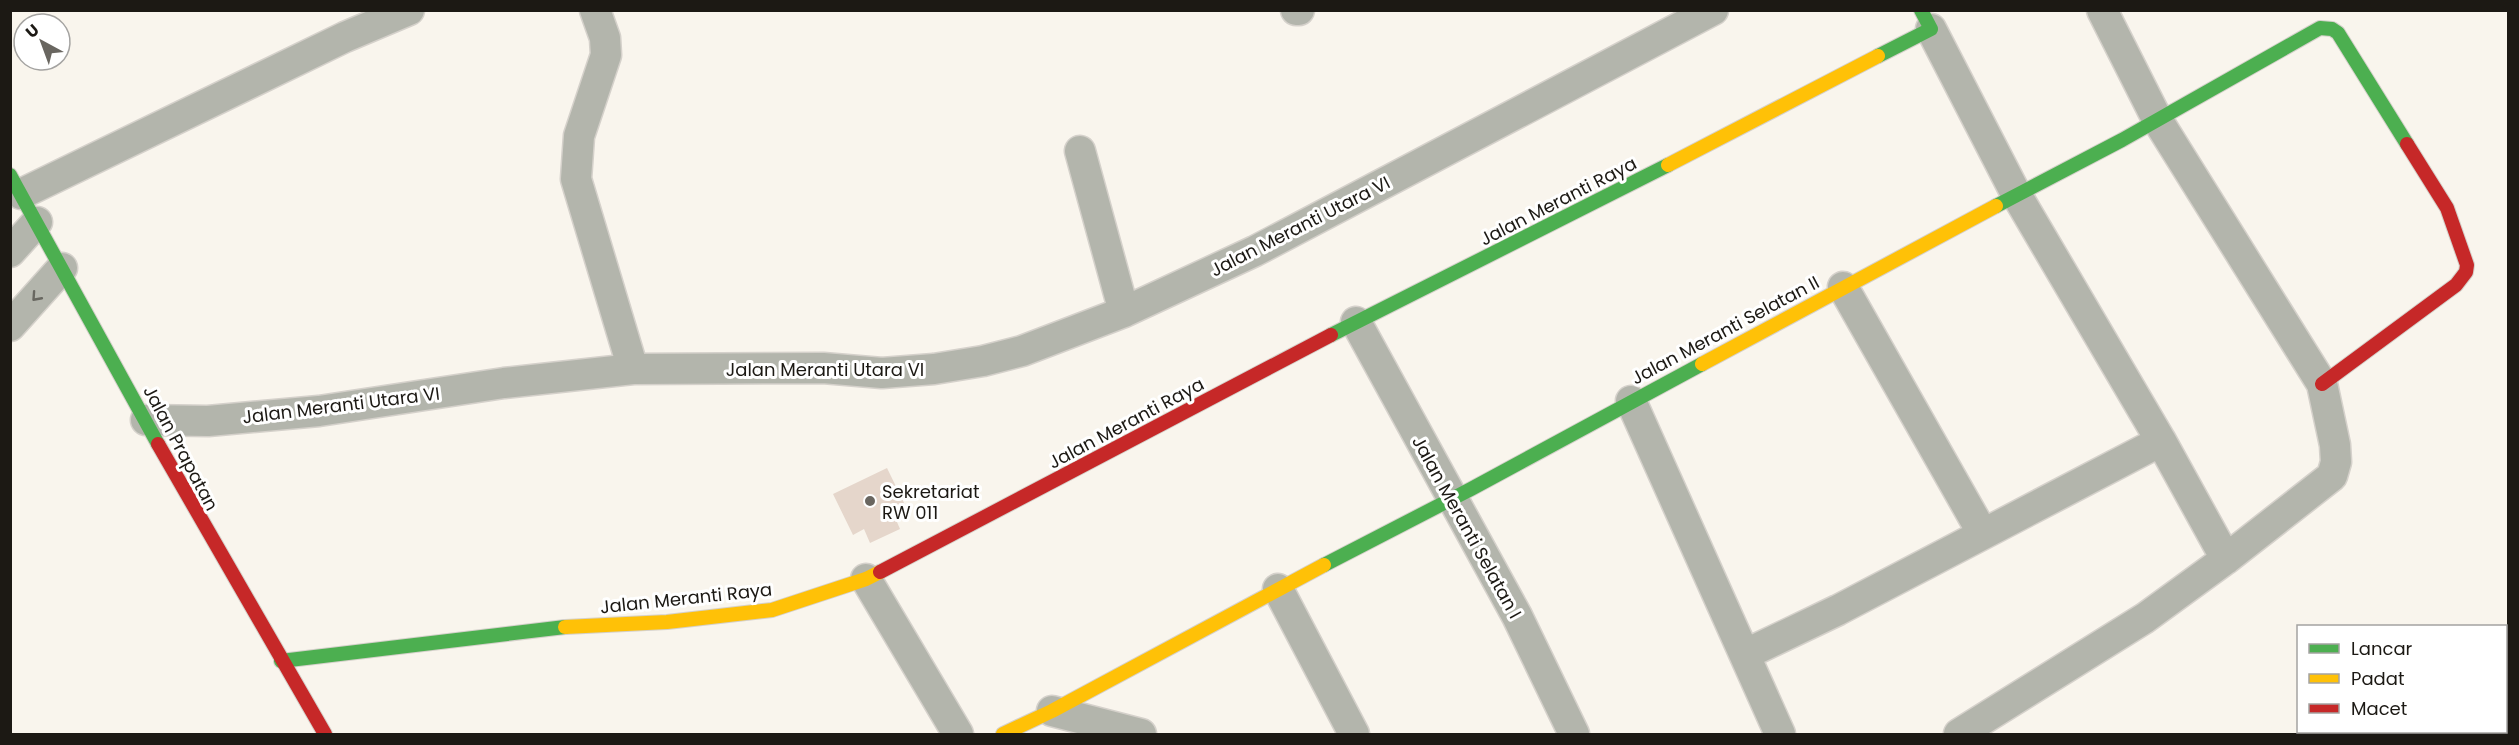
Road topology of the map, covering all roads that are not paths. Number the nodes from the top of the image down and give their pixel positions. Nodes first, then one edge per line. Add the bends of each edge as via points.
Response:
1 (409, 10) edge
2 (595, 10) edge
3 (1713, 10) edge
4 (2102, 10) edge
5 (1926, 20) edge
6 (2158, 121) junction
7 (1080, 151) dead end
8 (16, 184) edge
9 (2016, 194) junction
10 (37, 222) junction
11 (10, 252) edge
12 (62, 268) junction
13 (1843, 287) junction
14 (1124, 312) junction
15 (1356, 322) junction
16 (10, 326) edge
17 (633, 369) junction
18 (2322, 384) junction
19 (1630, 401) junction
20 (146, 420) junction
21 (2161, 441) junction
22 (1451, 499) junction
23 (1983, 534) junction
24 (2226, 559) junction
25 (866, 579) junction
26 (1278, 589) junction
27 (1746, 654) junction
28 (281, 661) junction
29 (1052, 711) junction
30 (325, 735) edge
31 (958, 735) edge
32 (1003, 735) edge
33 (1141, 735) edge
34 (1354, 735) edge
35 (1574, 735) edge
36 (1780, 735) edge
37 (1959, 735) edge

1 - 8 street
2 - 17 street via 605,38 606,55 579,136 576,179
3 - 14 street, Jalan Meranti Utara VI via 1255,251
4 - 6 street
5 - 9 street
5 - 15 street, Jalan Meranti Raya via 1624,188
6 - 9 street, Jalan Meranti Selatan II
6 - 18 street
6 - 18 street, Jalan Meranti Selatan II via 2320,28 2332,29 2344,42 2447,208 2466,272 2456,285
7 - 14 street
8 - 10 street, Jalan Prapatan
9 - 13 street, Jalan Meranti Selatan II
9 - 21 street
10 - 11 street
10 - 12 street, Jalan Prapatan
12 -> 16 street
12 - 20 street, Jalan Prapatan
13 - 19 street, Jalan Meranti Selatan II
13 - 23 street
14 - 17 street, Jalan Meranti Utara VI via 1022,351 934,369 882,373 823,368
15 - 22 street, Jalan Meranti Selatan I
15 - 25 street, Jalan Meranti Raya
17 - 20 street, Jalan Meranti Utara VI via 504,383 319,411 208,421
18 - 24 street via 2335,445 2332,476
19 - 22 street, Jalan Meranti Selatan II
19 - 27 street
20 - 28 street, Jalan Prapatan
21 - 23 street
21 - 24 street
22 - 26 street, Jalan Meranti Selatan II
22 - 35 street, Jalan Meranti Selatan I via 1517,616
23 - 27 street
24 - 37 street via 2145,618
25 - 28 street, Jalan Meranti Raya via 772,610 569,626
25 - 31 street
26 - 29 street, Jalan Meranti Selatan II
26 - 34 street
27 - 36 street
28 - 30 street, Jalan Prapatan
29 - 32 street, Jalan Meranti Selatan II
29 - 33 street

